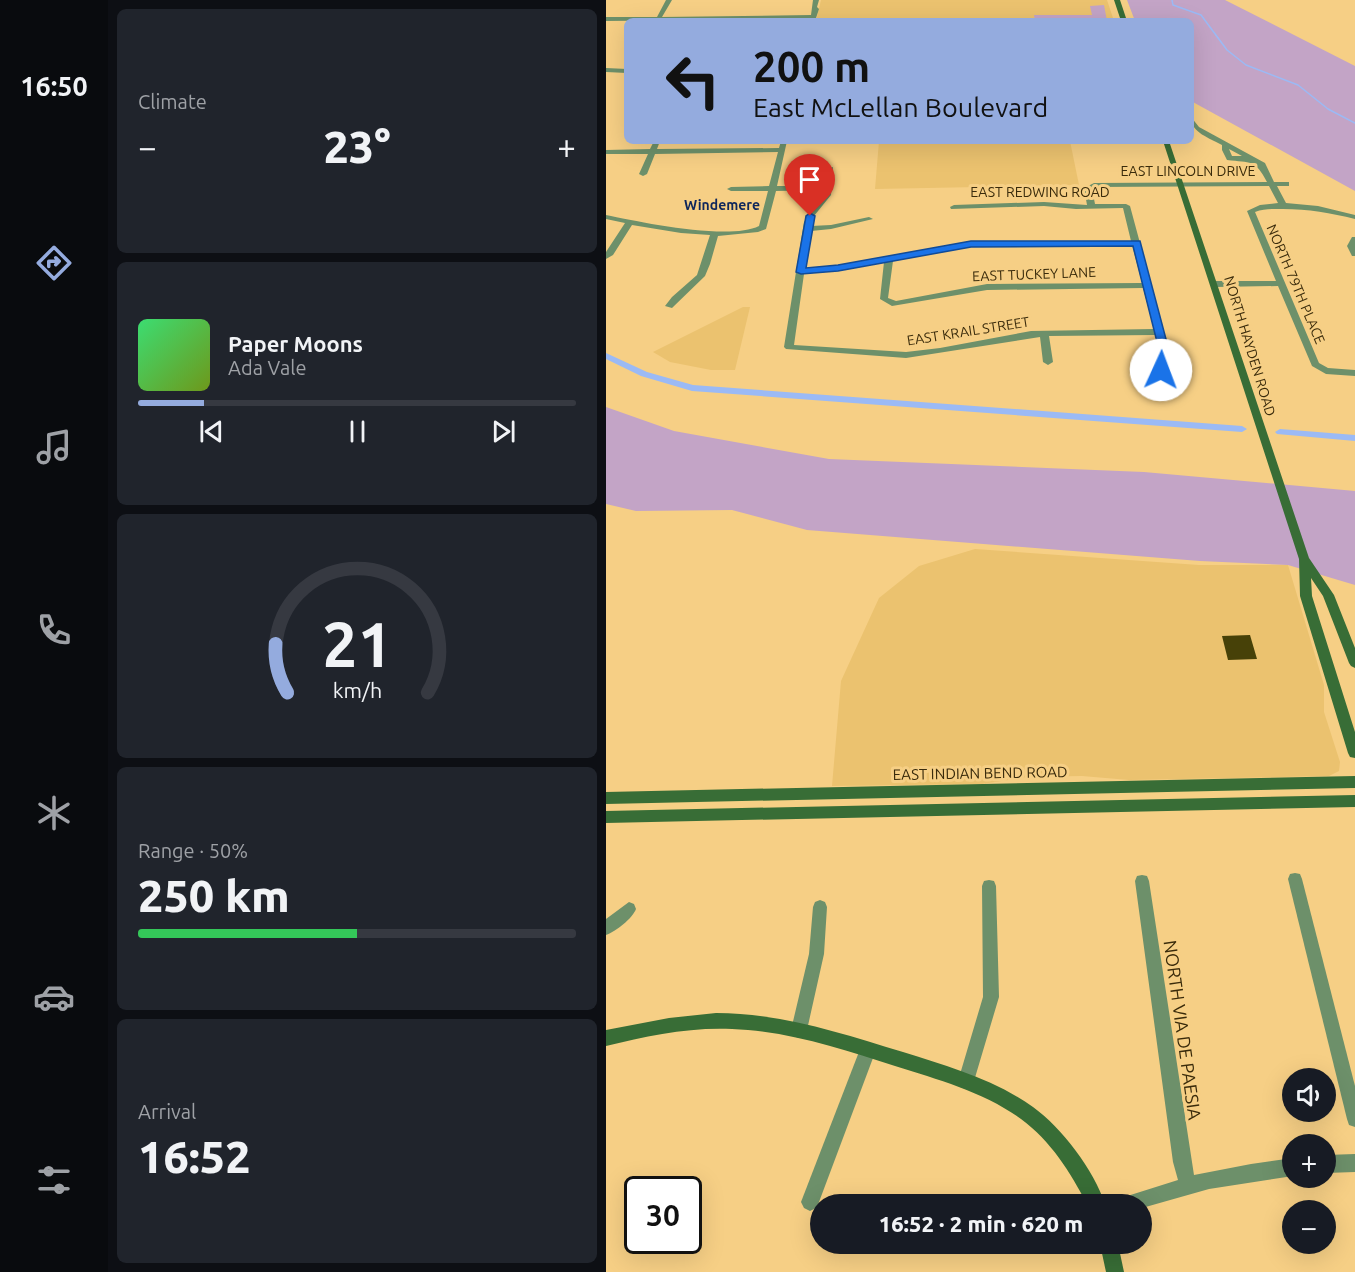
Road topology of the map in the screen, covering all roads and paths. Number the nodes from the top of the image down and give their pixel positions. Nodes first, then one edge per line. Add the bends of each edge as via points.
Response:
1 (669, 0) edge
2 (1117, 0) edge
3 (814, 12) edge
4 (659, 18) joint
5 (1123, 18) edge
6 (606, 19) edge
7 (624, 19) edge
8 (606, 70) edge
9 (624, 71) edge
10 (1194, 126) edge
11 (656, 144) edge
12 (783, 144) edge
13 (1167, 144) edge
14 (781, 150) junction
15 (606, 152) edge
16 (652, 152) junction
17 (830, 169) dead end
18 (643, 174) dead end
19 (1181, 184) junction
20 (1274, 184) junction
21 (1286, 184) dead end
22 (828, 188) junction
23 (731, 189) dead end
24 (771, 189) junction
25 (1091, 206) junction
26 (954, 207) dead end
27 (1284, 207) junction
28 (606, 217) edge
29 (1355, 217) edge
30 (869, 219) dead end
31 (631, 222) junction
32 (807, 229) junction
33 (715, 232) junction
34 (1355, 239) edge
35 (1137, 243) junction
36 (1355, 254) edge
37 (606, 257) edge
38 (889, 258) junction
39 (801, 272) junction
40 (1281, 283) junction
41 (1215, 284) junction
42 (1147, 285) junction
43 (669, 306) dead end
44 (1160, 332) junction
45 (1044, 334) junction
46 (1048, 362) dead end
47 (1161, 370) dead end
48 (1355, 373) edge
49 (1304, 559) junction
50 (1355, 663) edge
51 (1355, 753) edge
52 (1355, 782) edge
53 (606, 798) edge
54 (1355, 801) edge
55 (606, 817) edge
56 (1295, 879) dead end
57 (1142, 881) dead end
58 (989, 886) dead end
59 (820, 907) dead end
60 (629, 909) dead end
61 (606, 928) edge
62 (799, 1030) junction
63 (606, 1038) edge
64 (868, 1050) junction
65 (966, 1081) junction
66 (1355, 1119) edge
67 (1355, 1163) edge
68 (1336, 1164) edge
69 (1282, 1169) edge
70 (1188, 1185) junction
71 (813, 1194) edge
72 (1090, 1194) edge
73 (1152, 1196) edge
74 (1111, 1254) edge
75 (1114, 1272) edge

1 - 4 street
2 - 5 main road
3 - 4 street
6 - 7 street
8 - 9 street
10 - 20 street via 1265,169
11 - 16 street
12 - 14 street
13 - 19 main road, NORTH HAYDEN ROAD
14 - 16 street
14 - 24 street
15 - 16 street
16 - 18 street
17 - 22 street
19 - 20 street, EAST LINCOLN DRIVE
19 - 25 street, EAST LINCOLN DRIVE via 1090,186
19 - 41 main road, NORTH HAYDEN ROAD
20 - 21 street, EAST LINCOLN DRIVE
20 - 27 street
22 - 24 street
22 - 32 street via 824,201 810,216
23 - 24 street
24 - 33 street via 763,227
25 - 26 street, EAST REDWING ROAD
25 - 35 street, EAST REDWING ROAD via 1126,206
27 - 29 street via 1319,208
27 - 40 street, NORTH 79TH PLACE via 1253,209 1252,213
28 - 31 street
30 - 32 street
31 - 33 street via 669,230
31 - 37 street
32 - 39 street
33 - 43 street via 703,273
34 - 36 street via 1351,246
35 - 38 street via 971,244
35 - 42 street
38 - 39 street
38 - 42 street, EAST TUCKEY LANE via 884,299 895,304 987,287
39 - 45 street, EAST KRAIL STREET via 789,347 906,355
40 - 41 street
40 - 48 street, NORTH 79TH PLACE via 1315,364 1320,369
41 - 49 main road, NORTH HAYDEN ROAD
42 - 44 street
44 - 45 street, EAST KRAIL STREET
44 - 47 street via 1166,358
45 - 46 street, EAST KRAIL STREET
49 - 50 main road, NORTH HAYDEN ROAD via 1328,595
49 - 51 main road, NORTH HAYDEN ROAD via 1306,596
52 - 53 main road, EAST INDIAN BEND ROAD
54 - 55 main road
56 - 66 street
57 - 70 street, NORTH VIA DE PAESIA
58 - 65 street via 991,997
59 - 62 street via 812,981
60 - 61 street
62 - 63 main road via 717,1021 660,1026
62 - 64 main road
64 - 65 main road
64 - 71 street
65 - 72 main road via 1011,1101 1044,1127 1069,1156
67 - 68 street
69 - 70 street
70 - 73 street
74 - 75 main road

